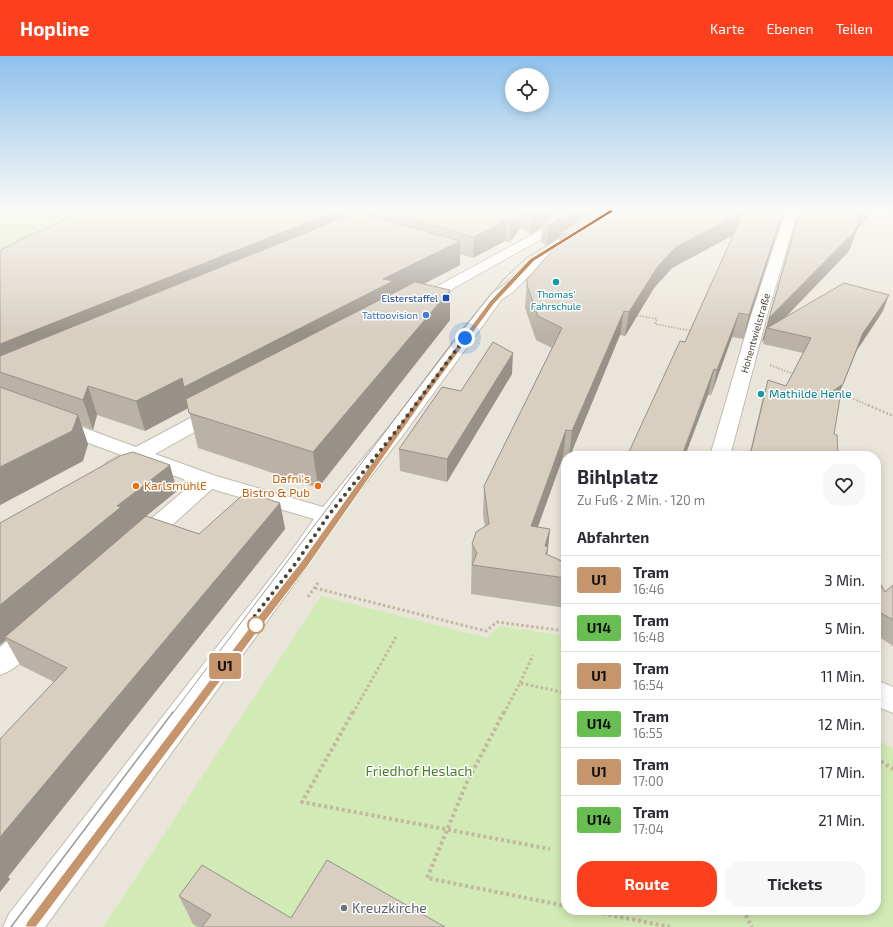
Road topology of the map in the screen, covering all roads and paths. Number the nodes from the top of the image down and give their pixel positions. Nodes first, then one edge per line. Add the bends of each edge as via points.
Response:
1 (512, 252) edge
2 (549, 252) edge
3 (779, 252) edge
4 (467, 262) dead end
5 (484, 267) junction
6 (404, 310) edge
7 (628, 314) edge
8 (698, 332) edge
9 (780, 368) dead end
10 (801, 377) edge
11 (836, 392) edge
12 (0, 403) edge
13 (232, 404) edge
14 (893, 416) edge
15 (721, 451) edge
16 (138, 455) junction
17 (96, 478) edge
18 (208, 481) junction
19 (328, 516) junction
20 (125, 554) edge
21 (315, 588) dead end
22 (54, 617) edge
23 (561, 630) edge
24 (396, 637) dead end
25 (533, 656) dead end
26 (0, 664) edge
27 (520, 683) junction
28 (561, 692) edge
29 (881, 695) edge
30 (893, 701) edge
31 (881, 761) edge
32 (893, 769) edge
33 (446, 830) junction
34 (550, 849) dead end
35 (561, 905) edge
36 (610, 915) edge
37 (746, 915) edge
38 (22, 927) edge
39 (670, 927) edge
40 (752, 927) edge

1 - 5 street
2 - 19 street via 497,296 396,431
3 - 15 street, Hohentwielstraße
4 - 5 street
5 - 6 street
7 - 8 path via 657,319 655,324
9 - 10 path
11 - 14 path
12 - 16 street
13 - 16 street
16 - 17 street
16 - 18 street
18 - 19 street
18 - 20 street
19 - 38 street via 296,563
21 - 23 path via 486,631 497,622
22 - 26 street
24 - 33 path via 302,802
25 - 27 path
27 - 28 path
27 - 33 path via 467,782
29 - 30 street
31 - 32 path
33 - 34 path
33 - 35 path via 427,878
36 - 39 path
37 - 40 path

